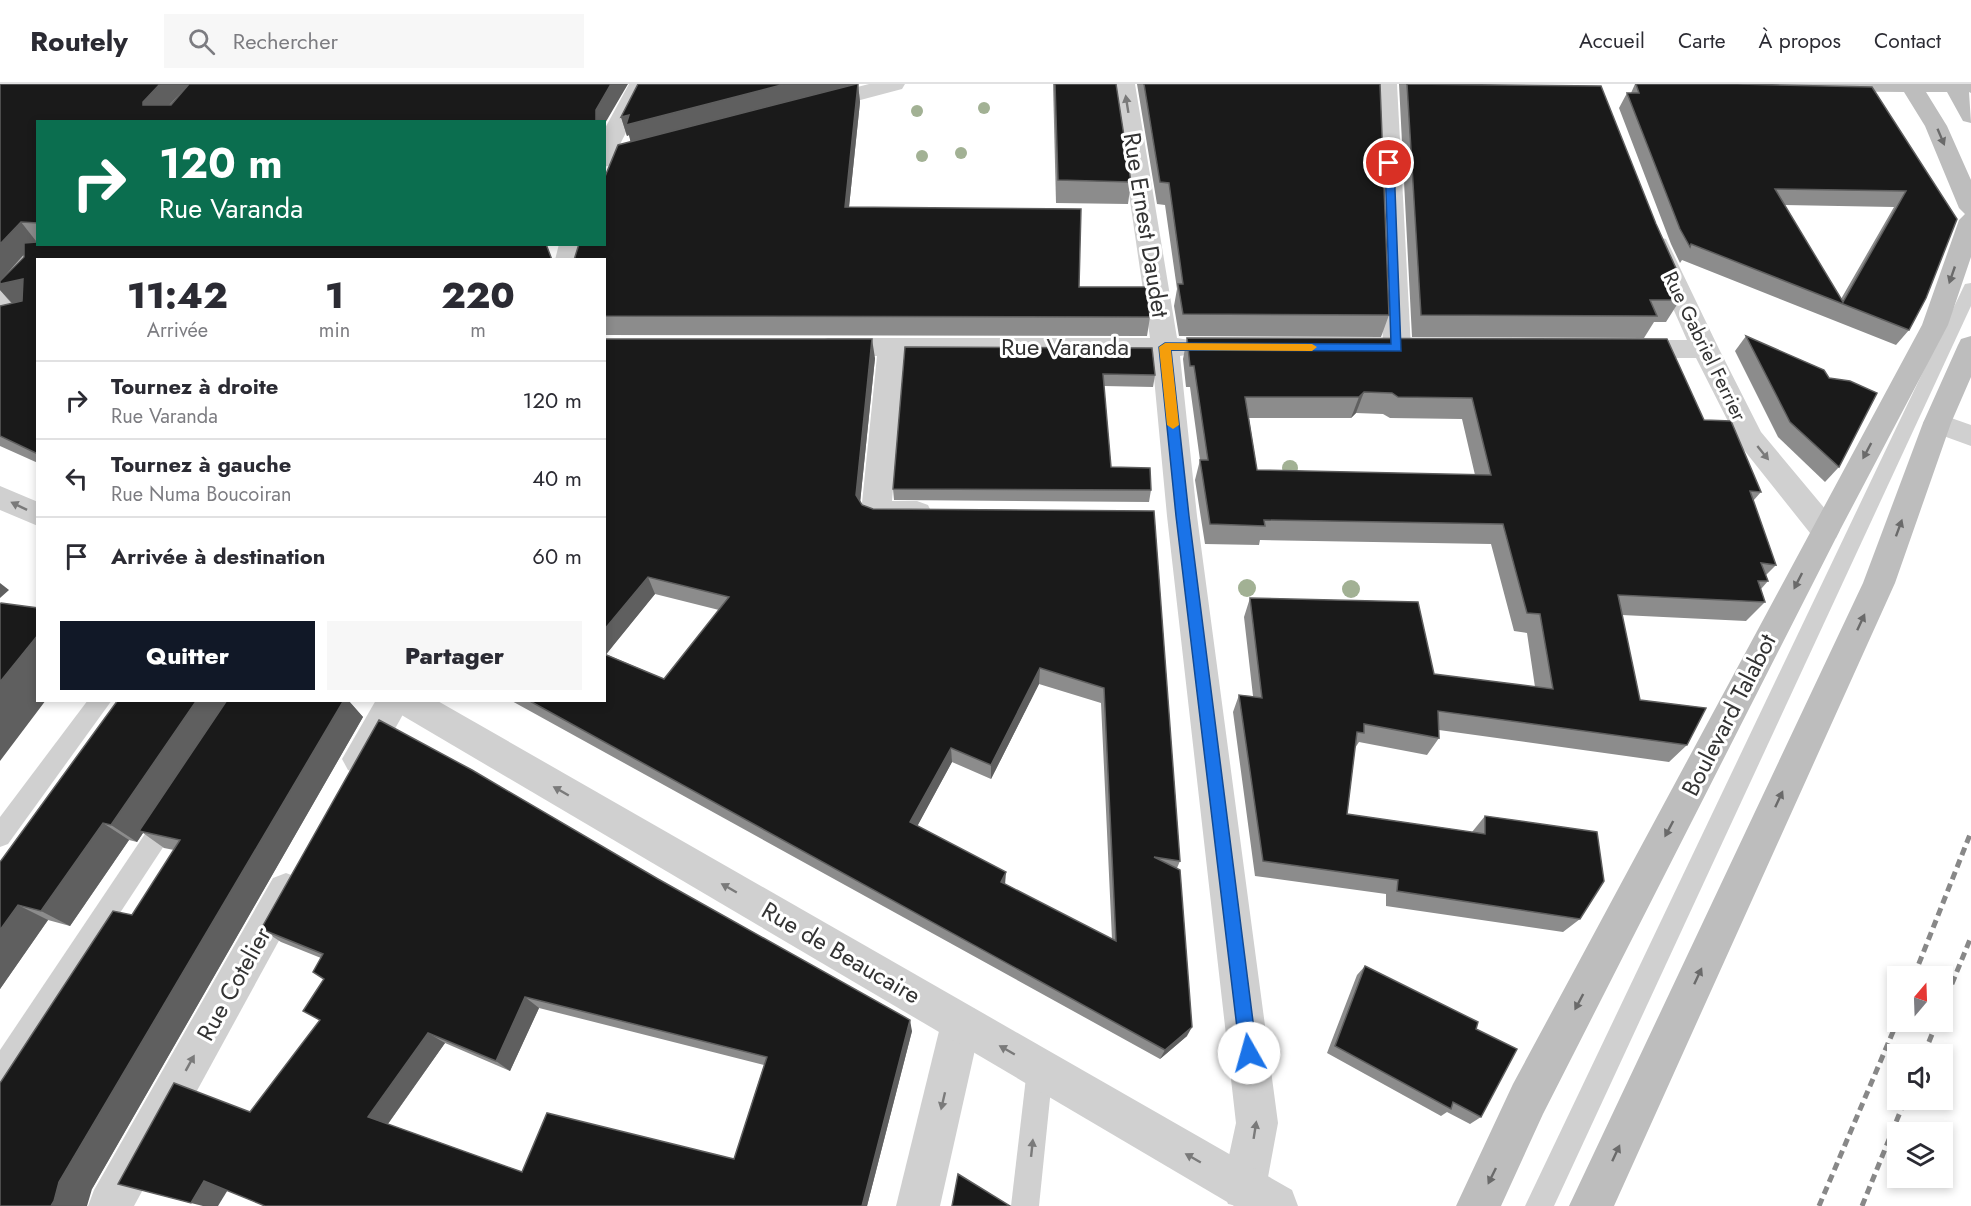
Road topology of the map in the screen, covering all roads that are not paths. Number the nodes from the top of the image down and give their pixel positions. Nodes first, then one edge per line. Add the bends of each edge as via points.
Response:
1 (640, 84) edge
2 (894, 84) edge
3 (1124, 84) edge
4 (1386, 84) edge
5 (1782, 84) edge
6 (1911, 85) edge
7 (1963, 87) edge
8 (794, 110) edge
9 (1971, 116) edge
10 (671, 142) edge
11 (606, 148) edge
12 (606, 159) edge
13 (1971, 208) edge
14 (1971, 220) edge
15 (1649, 222) edge
16 (36, 266) edge
17 (1971, 288) edge
18 (6, 310) edge
19 (1971, 345) edge
20 (807, 347) edge
21 (891, 347) junction
22 (1165, 347) junction
23 (1211, 347) edge
24 (1397, 348) edge
25 (1598, 349) edge
26 (1705, 349) junction
27 (1954, 429) edge
28 (0, 497) edge
29 (36, 514) edge
30 (946, 514) edge
31 (1825, 530) junction
32 (100, 702) edge
33 (393, 702) edge
34 (408, 702) edge
35 (340, 794) edge
36 (182, 798) edge
37 (0, 836) edge
38 (306, 856) edge
39 (961, 1023) junction
40 (1041, 1069) junction
41 (0, 1073) edge
42 (1260, 1197) edge
43 (110, 1206) edge
44 (918, 1206) edge
45 (1025, 1206) edge
46 (1478, 1206) edge
47 (1539, 1206) edge
48 (1591, 1206) edge

1 - 11 street
2 - 8 street
22 -> 3 street, Rue Ernest Daudet
4 - 24 street
5 - 6 main road
6 - 7 main road
6 -> 13 main road via 1936,126
7 - 9 main road
10 - 12 street
14 -> 31 main road, Boulevard Talabot via 1935,325
15 - 26 street, Rue Gabriel Ferrier
16 - 18 street
17 - 47 lane
19 - 27 main road
20 - 21 street, Rue Varanda
21 - 22 street, Rue Varanda
21 - 30 street via 876,513
22 - 23 street, Rue Varanda
42 -> 22 street, Rue Ernest Daudet via 1257,1123 1171,515
25 - 26 street
26 -> 31 street, Rue Gabriel Ferrier via 1750,438
48 -> 27 main road
29 -> 28 street
31 -> 46 main road, Boulevard Talabot via 1528,1099
32 - 37 lane
33 - 35 street
39 -> 34 street, Rue de Beaucaire
36 - 41 lane
43 -> 38 street, Rue Cotelier
40 -> 39 street, Rue de Beaucaire
39 -> 44 street
42 -> 40 street, Rue de Beaucaire
45 -> 40 lane

